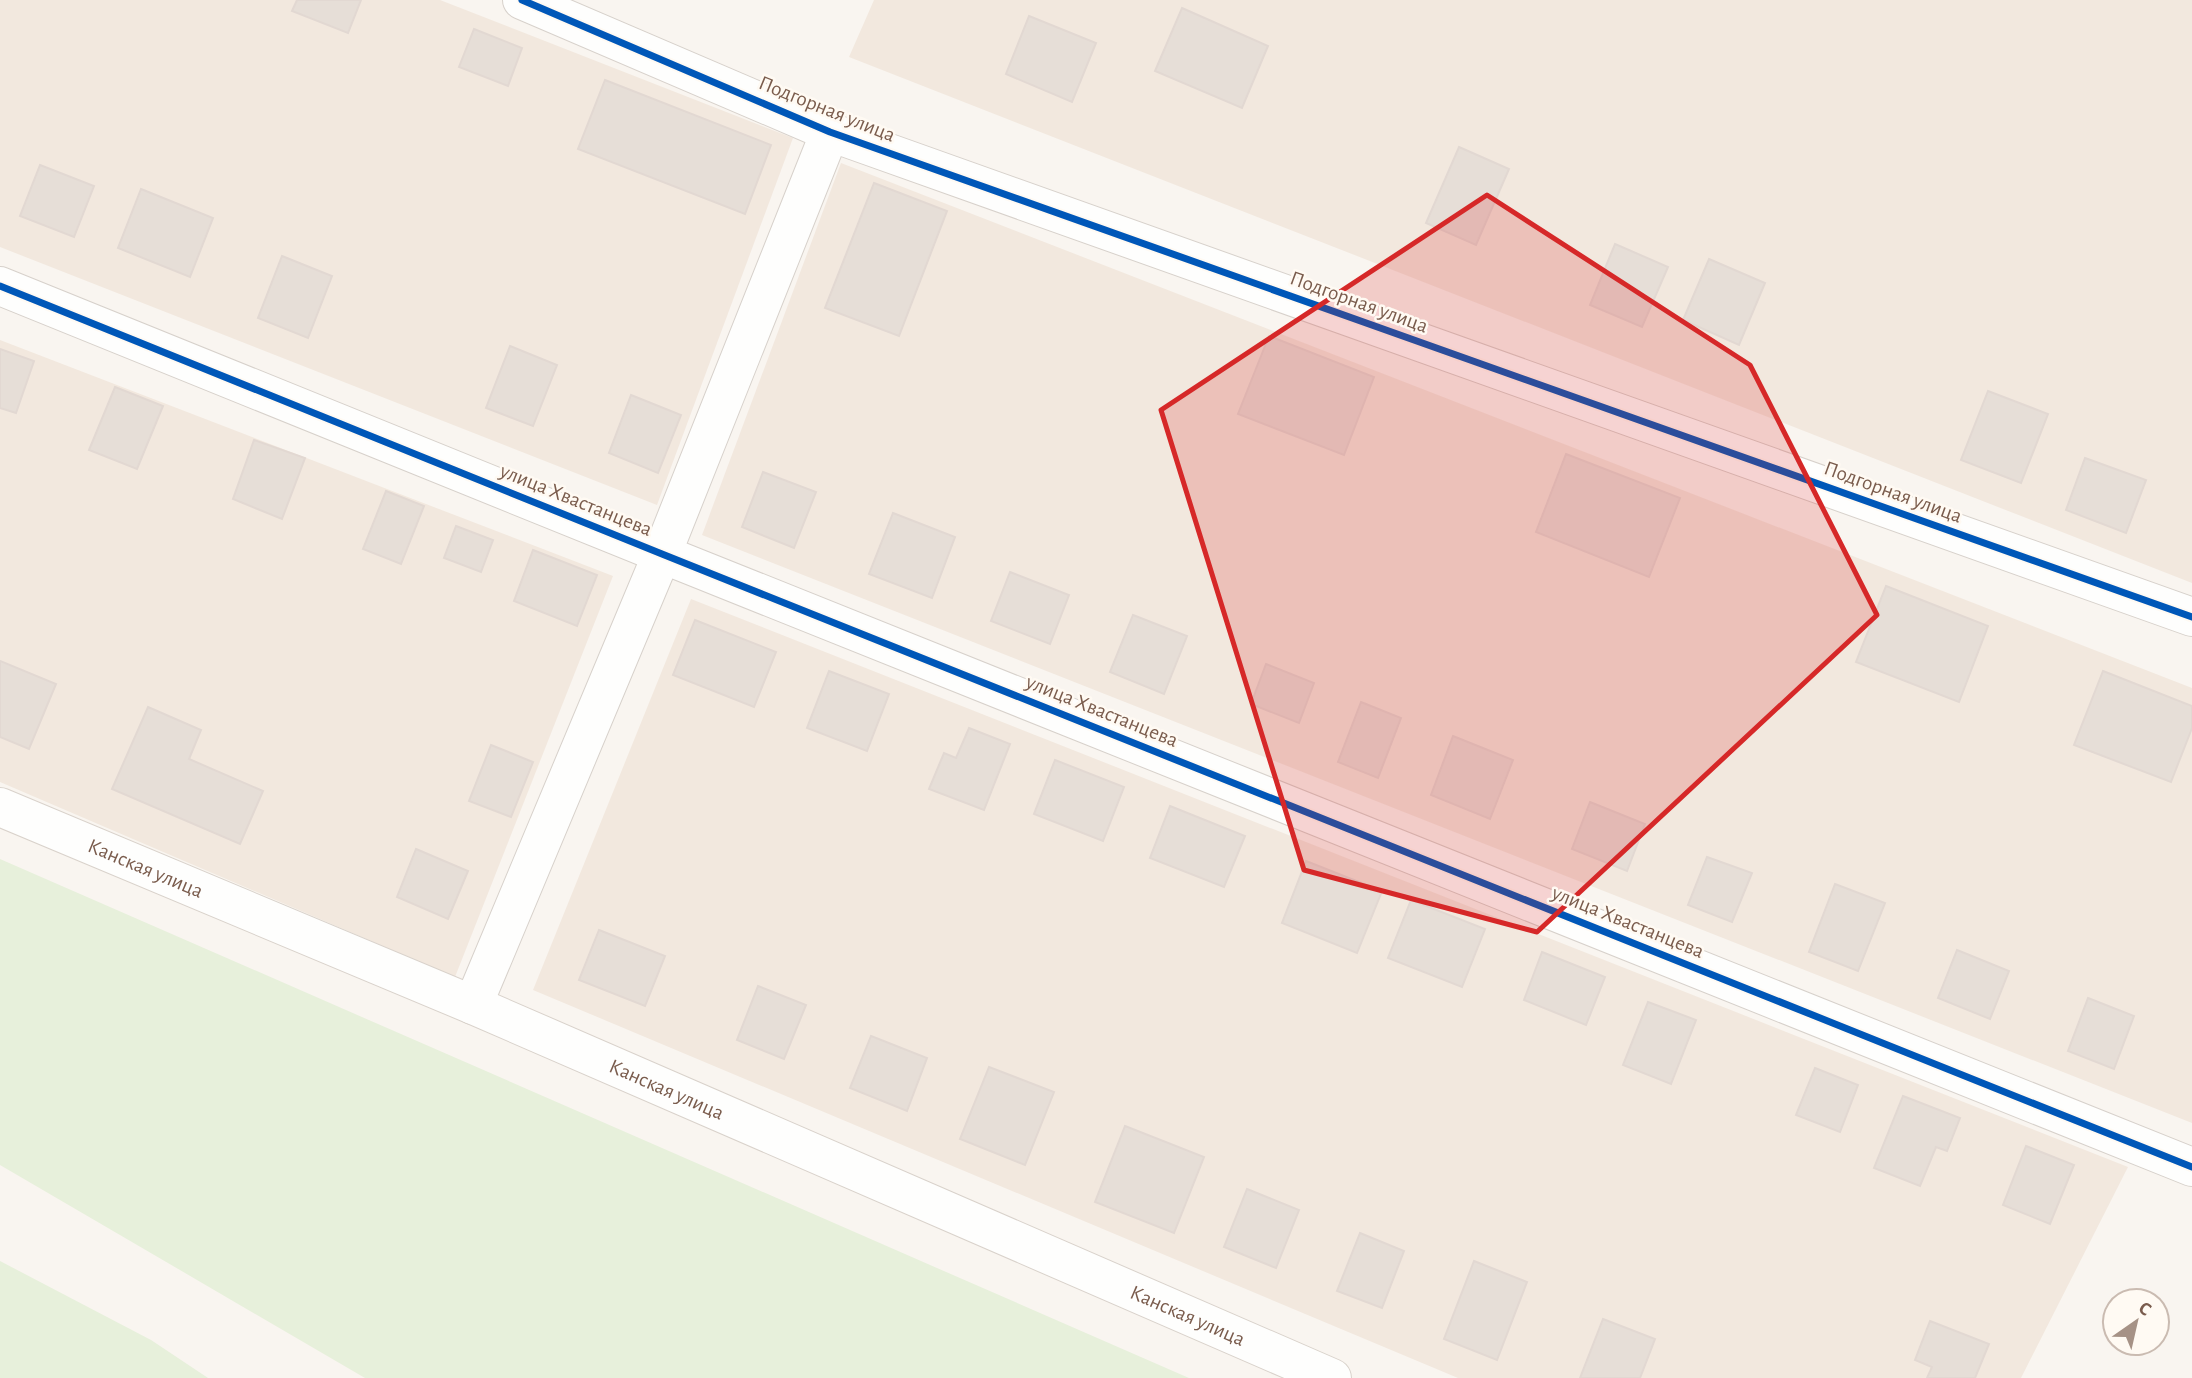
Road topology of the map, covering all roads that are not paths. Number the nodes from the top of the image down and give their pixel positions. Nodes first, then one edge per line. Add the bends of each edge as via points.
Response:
1 (522, 0) edge
2 (830, 132) junction
3 (0, 286) edge
4 (662, 554) junction
5 (2192, 617) edge
6 (0, 807) edge
7 (472, 1005) junction
8 (2192, 1167) edge
9 (1332, 1378) edge

1 - 2 street, Подгорная улица
2 - 4 street
2 - 5 street, Подгорная улица
3 - 4 street, улица Хвастанцева
4 - 7 street
4 - 8 street, улица Хвастанцева
6 - 7 street, Канская улица
7 - 9 street, Канская улица

